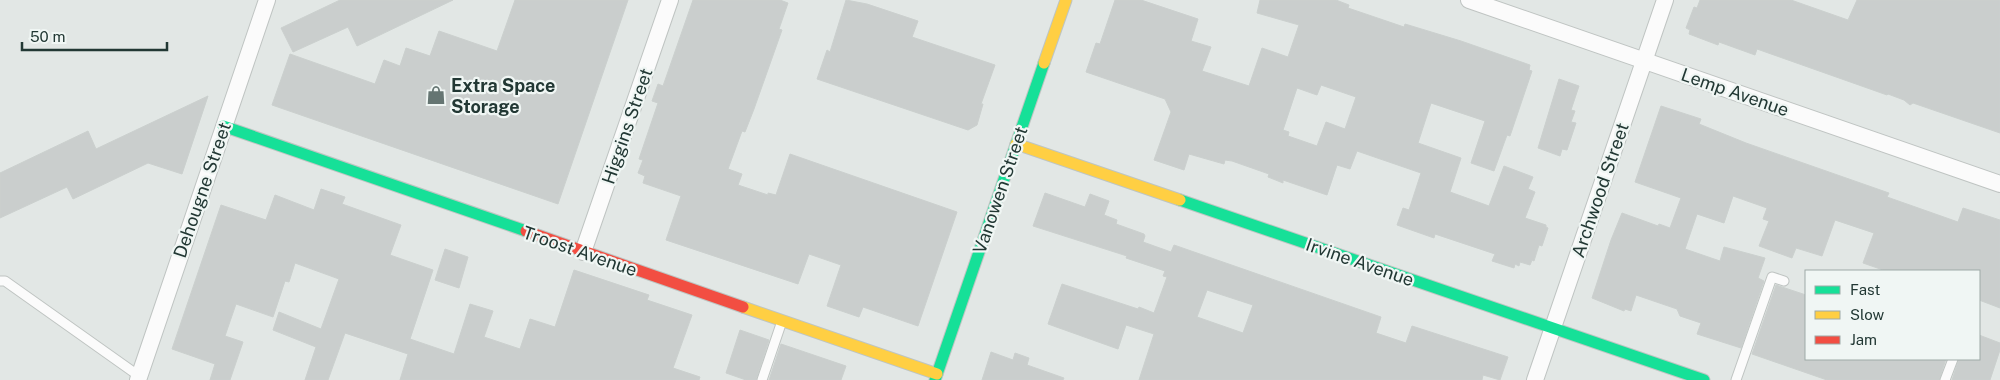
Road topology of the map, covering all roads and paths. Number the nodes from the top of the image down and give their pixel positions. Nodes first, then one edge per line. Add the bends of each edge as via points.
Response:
1 (267, 0) edge
2 (670, 0) edge
3 (1066, 0) edge
4 (1469, 0) edge
5 (1665, 0) edge
6 (1644, 61) junction
7 (223, 126) junction
8 (1016, 144) junction
9 (2000, 184) edge
10 (583, 252) junction
11 (1784, 281) dead end
12 (0, 282) edge
13 (782, 321) junction
14 (1553, 329) junction
15 (1953, 360) edge
16 (936, 377) edge
17 (139, 378) edge
18 (762, 380) edge
19 (1535, 380) edge
20 (1704, 380) edge
21 (1736, 380) edge
22 (1945, 380) edge

1 - 7 street, Dehougne Street
2 - 10 street, Higgins Street
3 - 8 street, Vanowen Street
4 - 6 street, Lemp Avenue
5 - 6 street, Archwood Street
6 - 9 street, Lemp Avenue
6 - 14 street, Archwood Street
7 - 10 street, Troost Avenue
7 - 17 street, Dehougne Street
8 - 14 street, Irvine Avenue
8 - 16 street, Vanowen Street
10 - 13 street, Troost Avenue
11 - 21 lane via 1772,276
12 - 17 lane via 5,281
13 - 16 street, Troost Avenue
13 - 18 lane
14 - 19 street, Archwood Street
14 - 20 street, Irvine Avenue
15 - 22 lane

